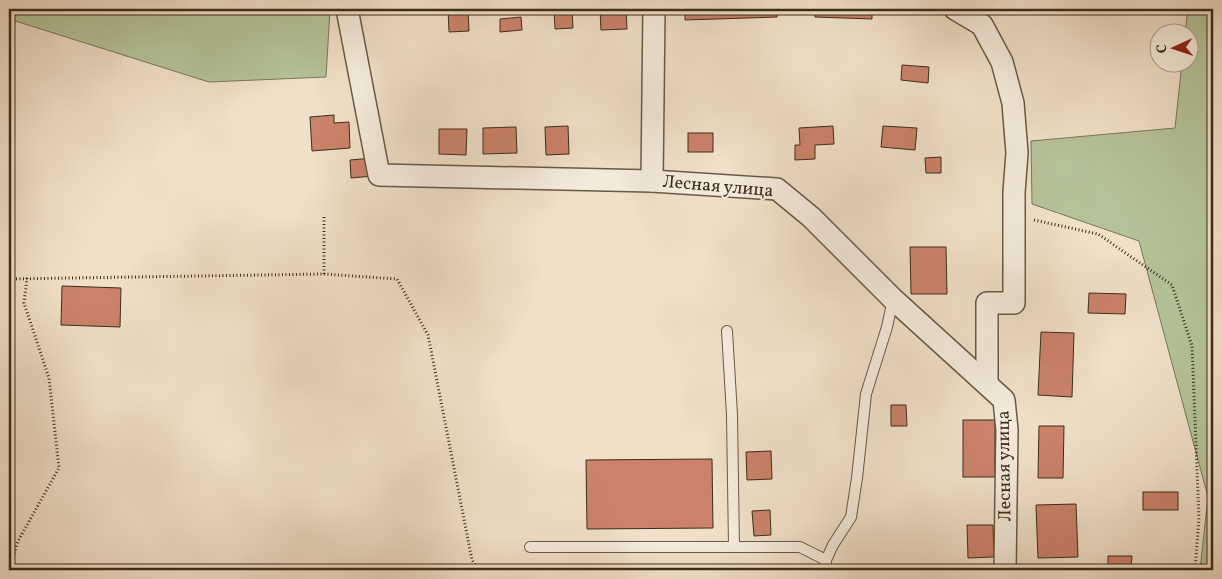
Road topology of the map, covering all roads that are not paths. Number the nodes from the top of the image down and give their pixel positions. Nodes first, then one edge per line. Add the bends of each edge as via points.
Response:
1 (347, 9) edge
2 (654, 9) edge
3 (955, 9) edge
4 (652, 181) junction
5 (893, 299) junction
6 (727, 331) dead end
7 (987, 383) junction
8 (734, 546) junction
9 (530, 547) dead end
10 (825, 565) edge
11 (1005, 570) edge

1 - 4 street, Лесная улица via 379,175
2 - 4 street
3 - 7 street via 982,25 1002,62 1014,113 1017,153 1014,303 987,303
4 - 5 street, Лесная улица via 777,189 811,217
5 - 7 street, Лесная улица
5 - 10 lane via 888,327 866,394 851,517
6 - 8 lane
7 - 11 street, Лесная улица via 1004,400 1007,430
8 - 9 lane
8 - 10 lane via 800,547

